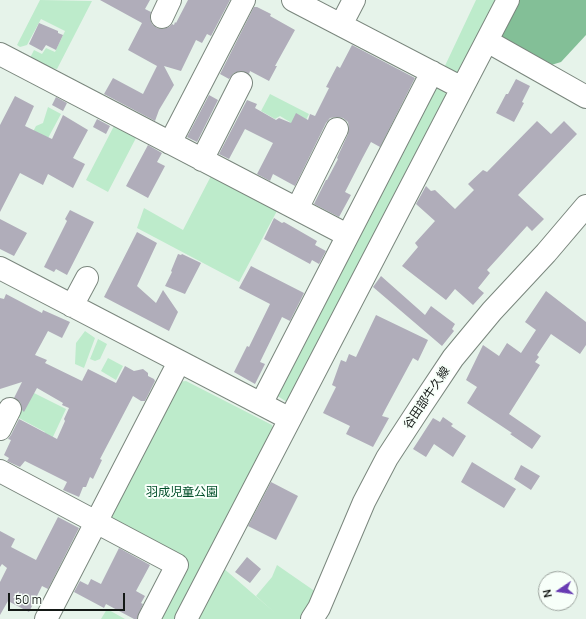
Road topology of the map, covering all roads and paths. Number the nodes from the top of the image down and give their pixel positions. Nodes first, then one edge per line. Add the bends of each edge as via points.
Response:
1 (244, 0) edge
2 (293, 0) edge
3 (354, 0) edge
4 (508, 0) edge
5 (341, 25) junction
6 (487, 41) junction
7 (0, 54) edge
8 (432, 72) junction
9 (241, 83) dead end
10 (462, 88) junction
11 (586, 97) edge
12 (337, 129) dead end
13 (170, 143) junction
14 (202, 160) junction
15 (586, 206) edge
16 (297, 209) junction
17 (347, 235) junction
18 (0, 268) edge
19 (87, 278) dead end
20 (72, 306) junction
21 (179, 362) junction
22 (261, 404) junction
23 (10, 409) dead end
24 (290, 419) junction
25 (0, 429) edge
26 (0, 471) edge
27 (96, 521) junction
28 (46, 619) edge
29 (149, 619) edge
30 (186, 619) edge
31 (312, 619) edge

1 - 13 street
2 - 5 street
3 - 5 street
4 - 6 street
5 - 8 street
6 - 10 street
6 - 11 street
7 - 13 street
8 - 10 street
8 - 17 street
9 - 14 street
10 - 24 street
12 - 16 street
13 - 14 street
14 - 16 street
15 - 31 street, 谷田部牛久線 via 492,310 453,358 419,409 387,458 364,502
16 - 17 street
17 - 22 street
18 - 20 street
19 - 20 street
20 - 21 street
21 - 22 street
21 - 27 street
22 - 24 street
23 - 25 street
24 - 30 street
26 - 27 street
27 - 28 street
27 - 29 street via 177,565

